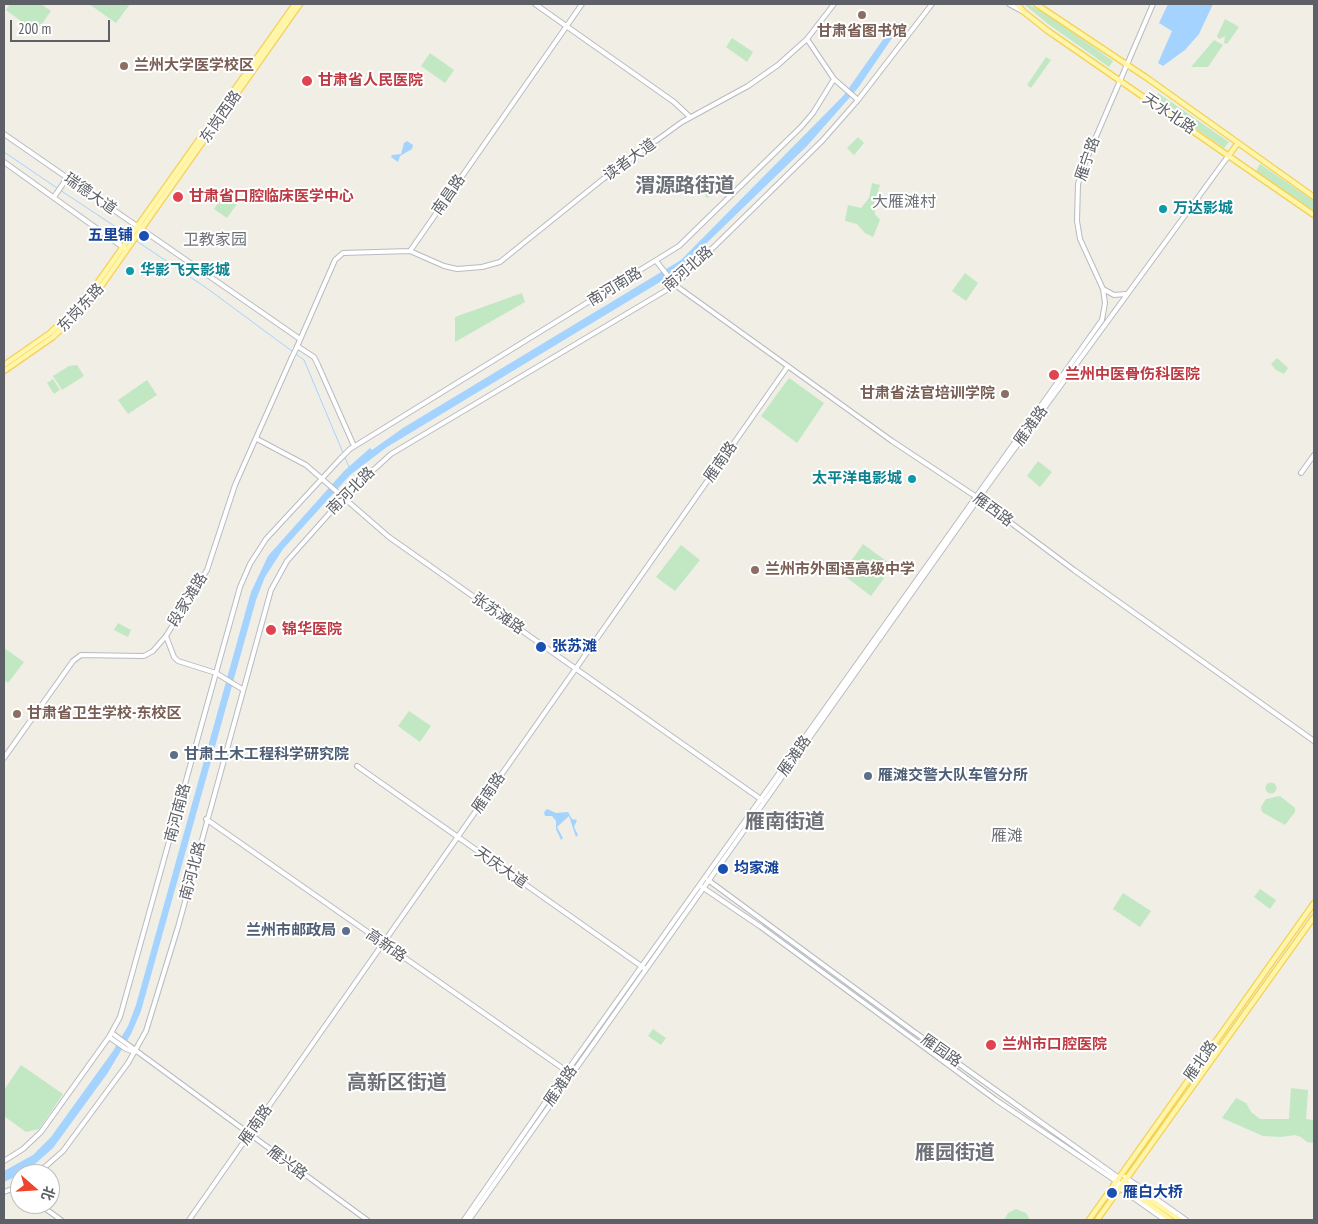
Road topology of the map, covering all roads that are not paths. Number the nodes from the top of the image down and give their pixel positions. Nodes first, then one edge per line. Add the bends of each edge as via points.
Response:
1 (295, 4) edge
2 (300, 4) edge
3 (535, 4) edge
4 (582, 4) edge
5 (834, 4) edge
6 (932, 4) edge
7 (1009, 4) edge
8 (1017, 4) edge
9 (1036, 4) edge
10 (1152, 4) edge
11 (1024, 12) junction
12 (567, 26) junction
13 (807, 39) junction
14 (1127, 66) junction
15 (834, 79) junction
16 (1120, 81) junction
17 (856, 99) junction
18 (690, 117) junction
19 (4, 134) edge
20 (1238, 143) junction
21 (1229, 155) junction
22 (4, 162) edge
23 (67, 178) junction
24 (55, 196) junction
25 (1314, 197) edge
26 (1314, 215) edge
27 (139, 227) junction
28 (124, 244) junction
29 (128, 248) junction
30 (410, 251) junction
31 (657, 262) junction
32 (675, 285) junction
33 (1103, 289) junction
34 (1126, 294) junction
35 (1102, 320) joint
36 (300, 339) junction
37 (297, 347) junction
38 (4, 365) edge
39 (788, 366) junction
40 (4, 371) edge
41 (256, 439) junction
42 (352, 448) junction
43 (1314, 455) edge
44 (1301, 473) dead end
45 (322, 478) junction
46 (344, 497) junction
47 (977, 497) junction
48 (166, 636) junction
49 (576, 668) junction
50 (216, 673) junction
51 (242, 689) junction
52 (1314, 741) edge
53 (4, 758) edge
54 (357, 766) dead end
55 (762, 800) junction
56 (206, 819) junction
57 (457, 837) junction
58 (706, 879) junction
59 (701, 886) junction
60 (1314, 903) edge
61 (1314, 917) edge
62 (382, 944) junction
63 (644, 968) junction
64 (913, 1031) junction
65 (909, 1036) junction
66 (113, 1038) junction
67 (135, 1052) junction
68 (568, 1072) junction
69 (250, 1134) junction
70 (4, 1161) edge
71 (48, 1164) edge
72 (1118, 1180) junction
73 (1123, 1183) junction
74 (189, 1220) edge
75 (366, 1220) edge
76 (464, 1220) edge
77 (469, 1220) edge
78 (1089, 1220) edge
79 (1097, 1220) edge
80 (1165, 1220) edge
81 (1171, 1220) edge
82 (1180, 1220) edge
83 (1186, 1220) edge

1 - 27 main road, 东岗西路
2 - 27 main road, 东岗西路
3 - 12 main road
4 - 12 main road, 南昌路
5 - 13 main road, 读者大道
6 - 17 main road, 南河北路
7 - 11 main road
8 - 11 main road, 天水北路
9 - 14 main road, 天水北路
10 - 14 main road, 雁宁路
11 - 16 main road, 天水北路
12 - 18 main road via 674,102
12 - 30 main road, 南昌路
13 - 15 main road
13 - 18 main road, 读者大道 via 759,80
14 - 16 main road, 雁宁路
14 - 20 main road, 天水北路
15 - 17 main road
15 - 31 main road, 南河南路 via 802,127 679,246
16 - 21 main road, 天水北路
16 - 33 main road, 雁宁路 via 1086,160 1076,203 1080,239
17 - 32 main road, 南河北路 via 822,141
18 - 30 main road, 读者大道 via 603,179 500,262 457,269
19 - 23 main road, 瑞德大道
20 - 21 main road
20 - 25 main road, 天水北路
21 - 26 main road, 天水北路
21 - 34 main road, 雁滩路
22 - 24 main road, 瑞德大道
23 - 24 main road
23 - 27 main road, 瑞德大道
24 - 28 main road, 瑞德大道
27 - 28 main road, 东岗东路
27 - 29 main road, 东岗东路
27 - 36 main road, 瑞德大道
28 - 29 main road, 瑞德大道
28 - 38 main road, 东岗东路 via 107,272 67,319
29 - 40 main road, 东岗东路 via 90,302 53,337
30 - 36 main road via 343,253 335,260
31 - 32 main road, 雁西路
31 - 42 main road, 南河南路
32 - 39 main road, 雁西路
32 - 46 main road, 南河北路 via 406,444 376,466
33 - 34 main road via 1114,295
33 - 35 main road, 雁宁路
34 - 47 main road, 雁滩路
35 - 47 main road, 雁滩路
36 - 37 main road, 段家滩路
37 - 41 main road, 段家滩路, bridge
37 - 42 main road via 308,352 318,365
39 - 47 main road, 雁西路
39 - 49 main road, 雁南路
41 - 45 main road via 294,457
41 - 48 main road, 段家滩路 via 235,485 207,570
42 - 45 main road, 南河南路, bridge
43 - 44 main road
45 - 46 main road, 张苏滩路
45 - 50 main road, 南河南路 via 256,553 240,587
46 - 49 main road, 张苏滩路 via 388,537
46 - 51 main road, 南河北路 via 278,574
47 - 52 main road, 雁西路
47 - 55 main road, 雁滩路
48 - 50 main road via 178,661
48 - 53 main road, 段家滩路 via 144,656 81,655 73,661
49 - 55 main road, 张苏滩路
49 - 57 main road, 雁南路
50 - 51 main road
50 - 66 main road, 南河南路
51 - 56 main road, 南河北路
54 - 57 main road, 天庆大道
55 - 58 main road, 雁滩路
56 - 62 main road, 高新路
56 - 67 main road, 南河北路 via 152,1015
57 - 62 main road, 雁南路
57 - 63 main road, 天庆大道
58 - 59 main road, 雁滩路
58 - 64 main road, 雁园路
59 - 63 main road, 雁滩路
59 - 65 main road, 雁园路
60 - 72 main road, 雁北路
61 - 73 main road, 雁北路
62 - 68 main road, 高新路
62 - 69 main road, 雁南路
63 - 68 main road, 雁滩路
64 - 65 main road
64 - 72 main road, 雁园路
65 - 72 main road, 雁园路 via 996,1100
66 - 67 main road
66 - 67 main road
66 - 70 main road, 南河南路 via 41,1132
67 - 69 main road, 雁兴路
67 - 71 main road, 南河北路 via 63,1151
68 - 76 main road, 雁滩路
68 - 77 main road, 雁滩路
69 - 74 main road, 雁南路
69 - 75 main road, 雁兴路
72 - 73 main road, 雁园路
72 - 78 main road, 雁北路
73 - 79 main road, 雁北路
73 - 80 main road, 雁园路
73 - 81 main road, 雁园路
73 - 82 main road, 雁园路
73 - 83 main road, 雁园路

